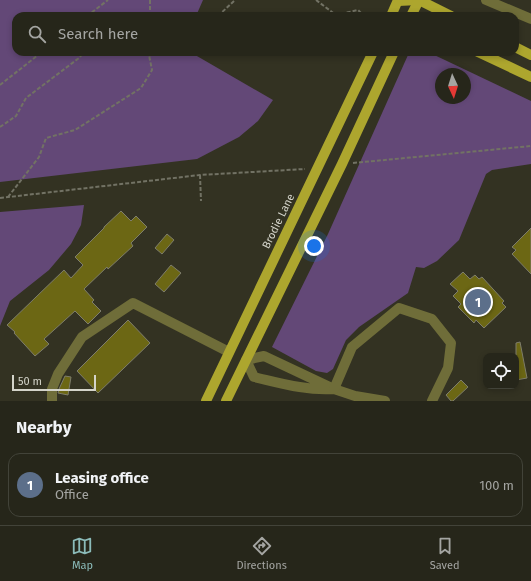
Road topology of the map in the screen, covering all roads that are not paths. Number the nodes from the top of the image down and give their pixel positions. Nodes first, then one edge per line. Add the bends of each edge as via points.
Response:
1 (397, 0) edge
2 (419, 0) edge
3 (486, 0) edge
4 (498, 2) edge
5 (392, 12) edge
6 (404, 12) edge
7 (413, 12) edge
8 (443, 12) edge
9 (516, 12) edge
10 (519, 13) edge
11 (531, 20) edge
12 (519, 49) edge
13 (531, 55) edge
14 (371, 56) edge
15 (392, 56) edge
16 (486, 56) edge
17 (531, 77) edge
18 (229, 352) junction
19 (246, 360) junction
20 (334, 389) junction
21 (52, 401) edge
22 (206, 401) edge
23 (226, 401) edge
24 (385, 401) edge
25 (432, 401) edge

1 - 2 main road
1 - 5 main road
1 - 6 main road
2 - 7 main road
2 - 8 main road
3 - 4 lane
4 - 9 lane
10 - 11 lane
12 - 13 main road
14 - 18 main road, Brodie Lane
15 - 19 main road
16 - 17 main road
18 - 19 main road
18 - 21 lane via 133,303 82,337 58,374 52,389
18 - 22 main road, Brodie Lane
19 - 20 lane via 264,356
19 - 20 lane via 254,378 306,388
19 - 23 main road
20 - 24 lane via 355,396
20 - 25 lane via 352,347 399,308 432,319 451,343 448,368

